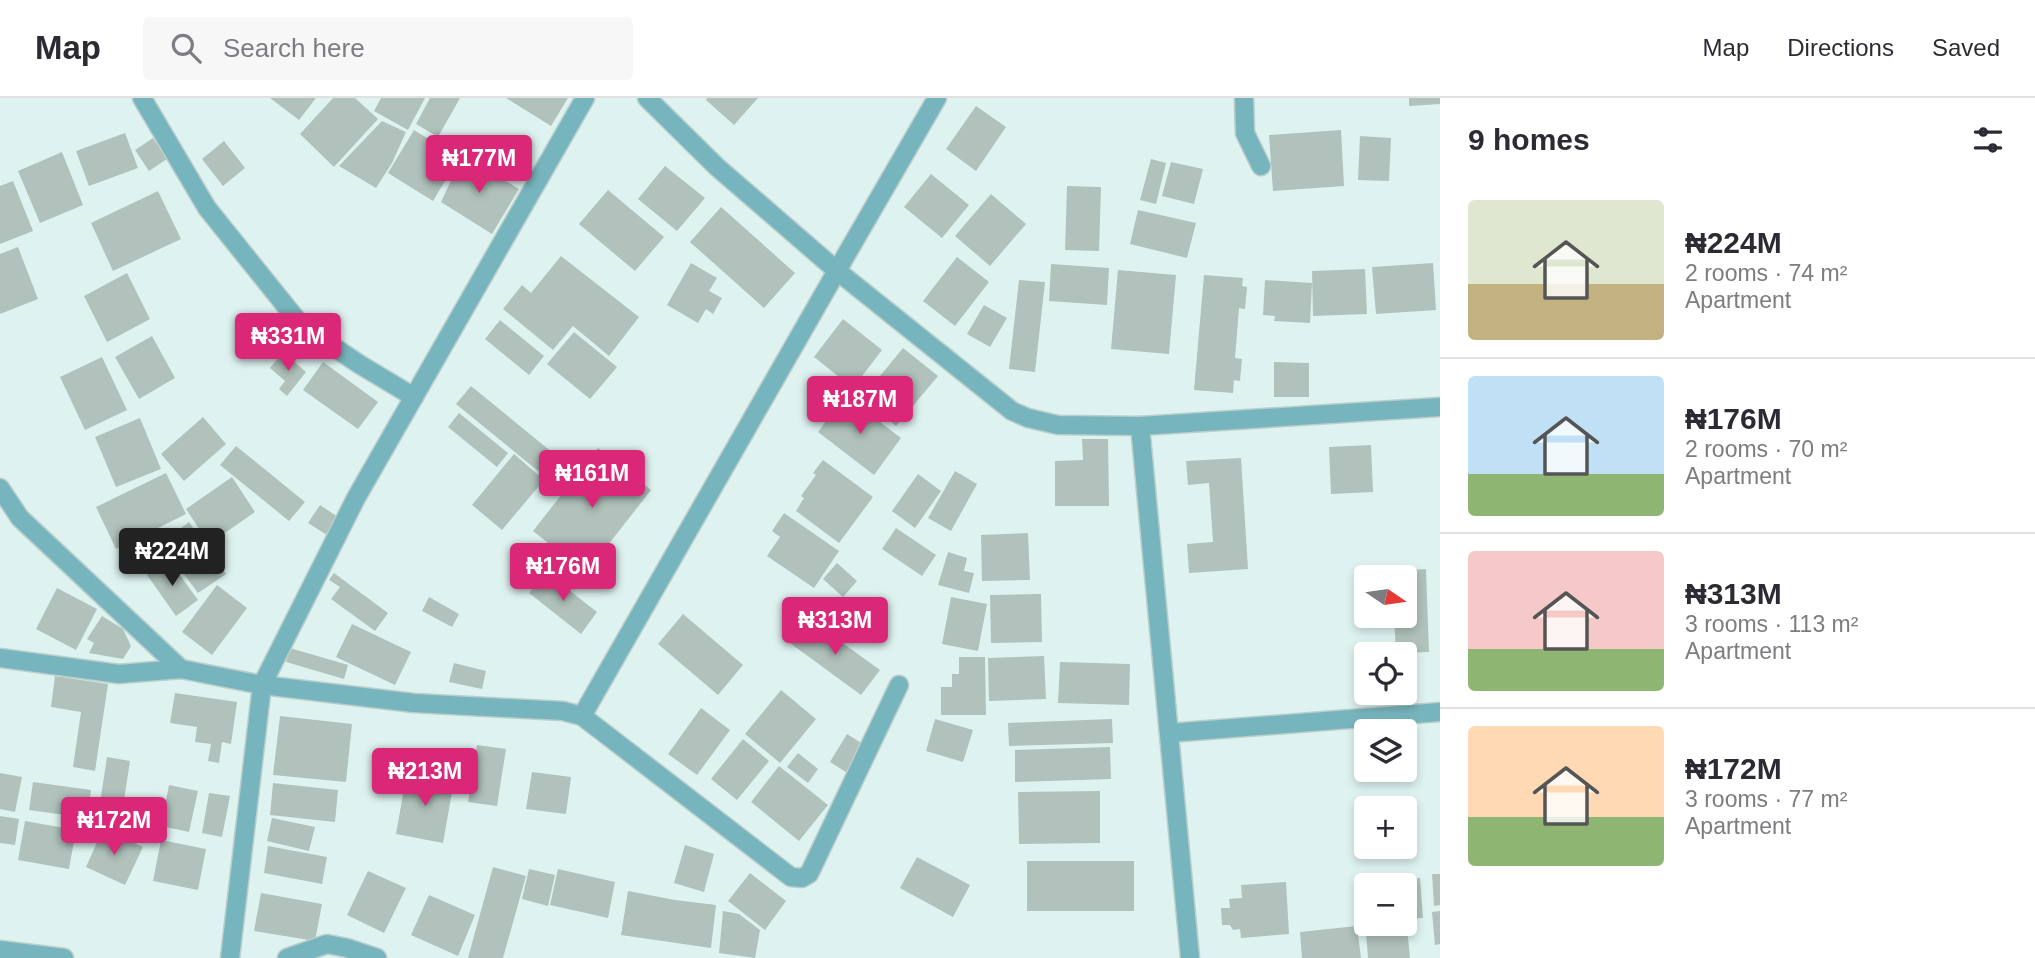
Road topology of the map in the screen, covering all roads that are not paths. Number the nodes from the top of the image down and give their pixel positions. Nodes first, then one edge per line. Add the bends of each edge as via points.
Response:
1 (142, 98) edge
2 (585, 98) edge
3 (647, 98) edge
4 (937, 98) edge
5 (1244, 98) edge
6 (1261, 166) dead end
7 (836, 270) junction
8 (414, 397) junction
9 (1440, 407) edge
10 (1140, 426) junction
11 (0, 488) edge
12 (0, 659) edge
13 (181, 669) junction
14 (262, 685) junction
15 (899, 685) dead end
16 (1440, 712) edge
17 (582, 716) junction
18 (1169, 733) junction
19 (0, 950) edge
20 (64, 958) edge
21 (230, 958) edge
22 (287, 958) edge
23 (377, 958) edge
24 (1190, 958) edge

1 - 8 street via 207,208 301,325
2 - 8 street
3 - 7 street via 717,167
4 - 7 street
5 - 6 street via 1245,133
7 - 10 street via 1012,411 1058,425
7 - 17 street
8 - 14 street via 356,498
9 - 10 street
10 - 18 street
11 - 13 street via 20,518
12 - 13 street via 119,674
13 - 14 street
14 - 17 street
14 - 21 street
15 - 17 street via 809,874 802,878 791,877
16 - 18 street
18 - 24 street
19 - 20 street
22 - 23 street via 327,944

